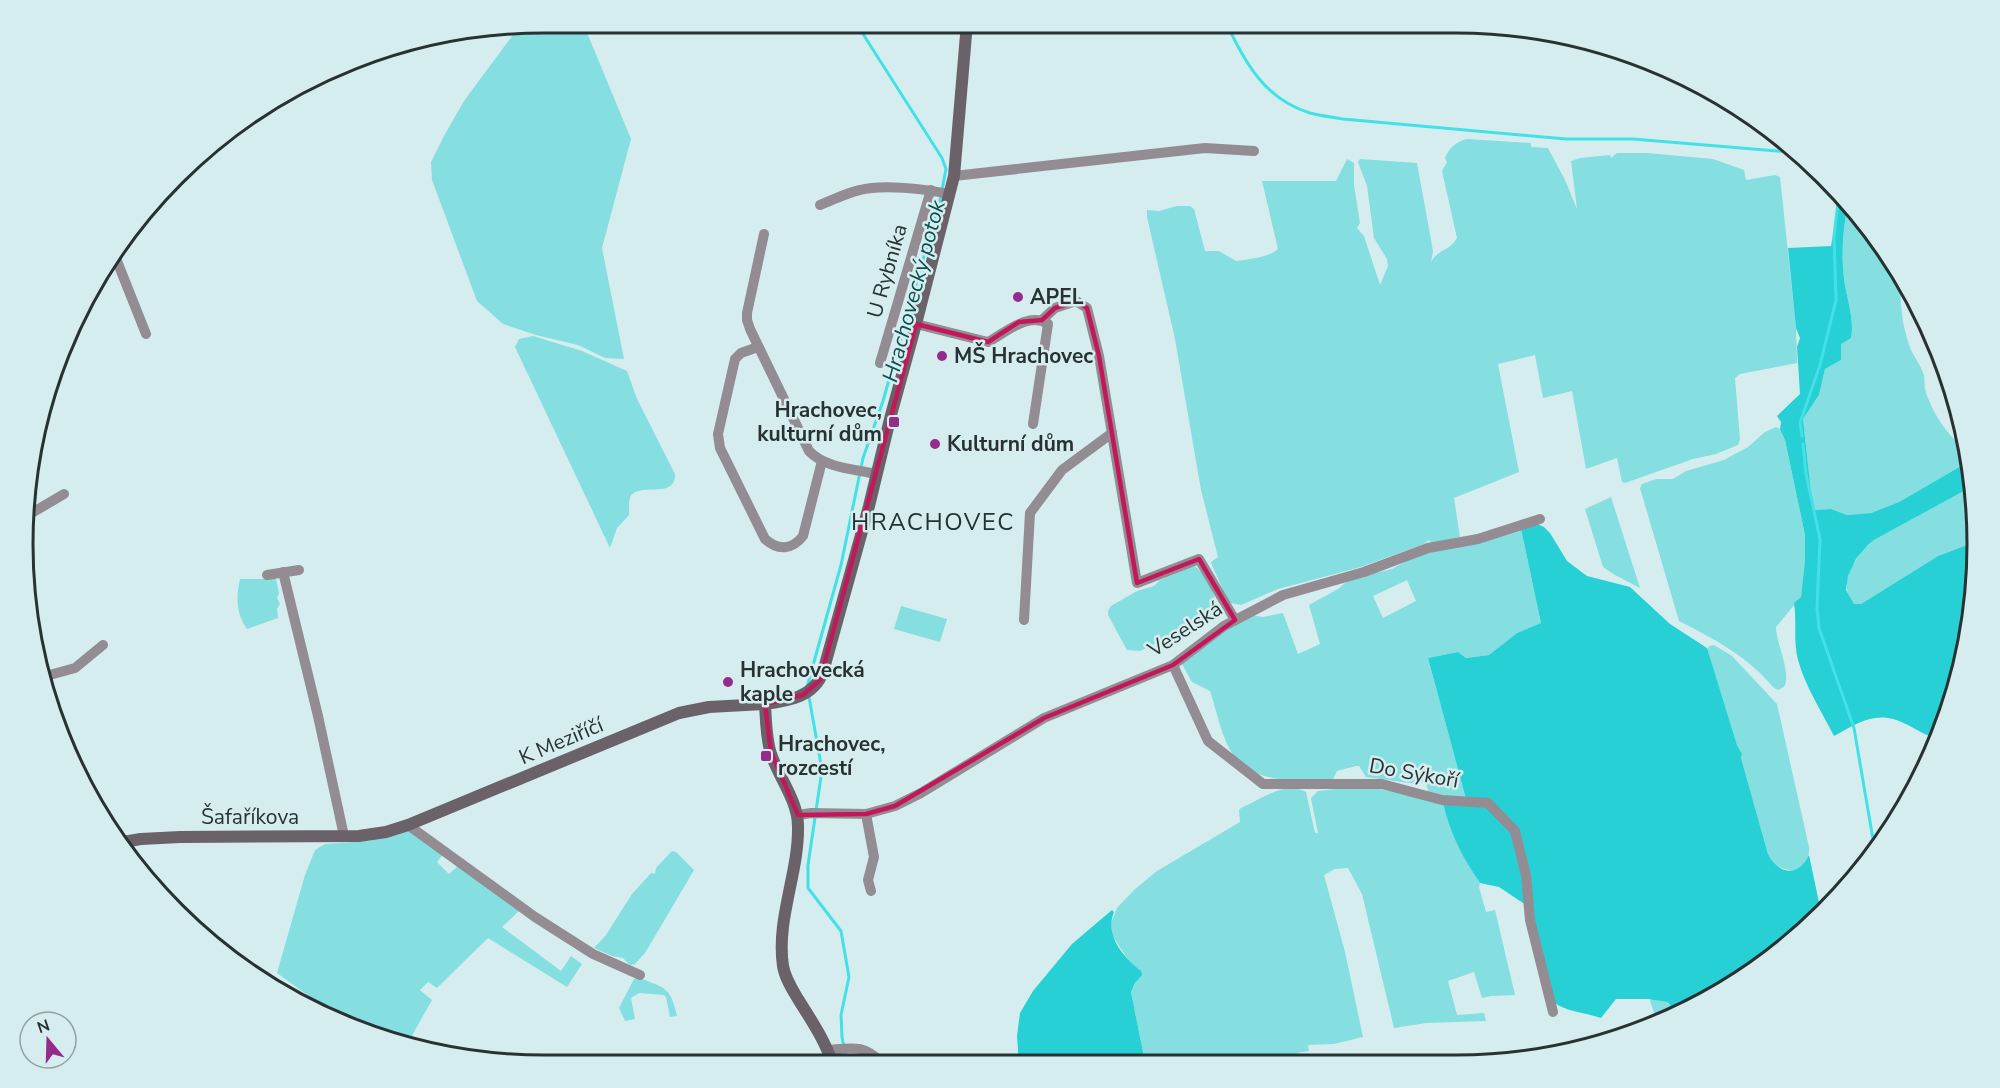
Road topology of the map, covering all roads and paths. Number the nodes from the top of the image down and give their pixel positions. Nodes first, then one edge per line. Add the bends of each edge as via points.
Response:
1 (966, 33) edge
2 (1254, 151) dead end
3 (954, 176) junction
4 (940, 192) junction
5 (820, 205) dead end
6 (764, 234) dead end
7 (118, 262) edge
8 (1042, 321) junction
9 (916, 324) junction
10 (146, 334) dead end
11 (758, 347) junction
12 (880, 363) dead end
13 (1033, 424) dead end
14 (1112, 433) junction
15 (822, 461) junction
16 (871, 473) junction
17 (64, 494) dead end
18 (34, 512) edge
19 (1540, 519) dead end
20 (298, 570) dead end
21 (283, 572) junction
22 (267, 575) dead end
23 (1024, 620) dead end
24 (1235, 620) junction
25 (103, 645) dead end
26 (1173, 665) junction
27 (50, 675) edge
28 (765, 704) junction
29 (866, 814) junction
30 (798, 815) junction
31 (408, 825) junction
32 (376, 834) joint
33 (344, 836) junction
34 (129, 841) edge
35 (871, 891) dead end
36 (640, 975) dead end
37 (1553, 1012) dead end
38 (833, 1050) junction
39 (833, 1055) edge
40 (873, 1055) edge

1 - 3 street
2 - 3 street via 1205,148
3 - 4 street
4 - 5 street via 860,190
4 - 9 street
4 - 12 street, U Rybníka
6 - 11 street via 747,320
7 - 10 street
8 - 9 street via 1019,322 988,342
8 - 13 street via 1048,324
8 - 14 street via 1055,308 1076,301 1086,308
9 - 16 street
11 - 15 street via 809,451
11 - 15 street via 735,359 718,434 720,448 771,545 791,546 803,536
14 - 23 street via 1062,470 1030,513
14 - 24 street via 1137,583 1199,559
15 - 16 street
16 - 28 street, K Meziříčí via 818,683 808,692
17 - 18 street
19 - 24 street, Veselská via 1478,539 1428,548 1364,572 1283,595
20 - 21 street
21 - 22 street
21 - 33 street
24 - 26 street, Veselská
25 - 27 street via 75,668
26 - 29 street, Veselská via 1044,718 921,794
26 - 37 street, Do Sýkoří via 1209,741 1263,784 1382,784 1442,800 1488,803 1515,831 1526,875 1530,920
28 - 30 street via 771,752
28 - 31 street, K Meziříčí via 679,713
29 - 30 street, Veselská
29 - 35 street via 874,857 867,880
30 - 38 street via 798,856 781,945 783,968
31 - 32 street, K Meziříčí
31 - 36 street via 535,917 593,954
32 - 33 street, Šafaříkova
33 - 34 street, Šafaříkova
38 - 39 street
38 - 40 street via 862,1048

